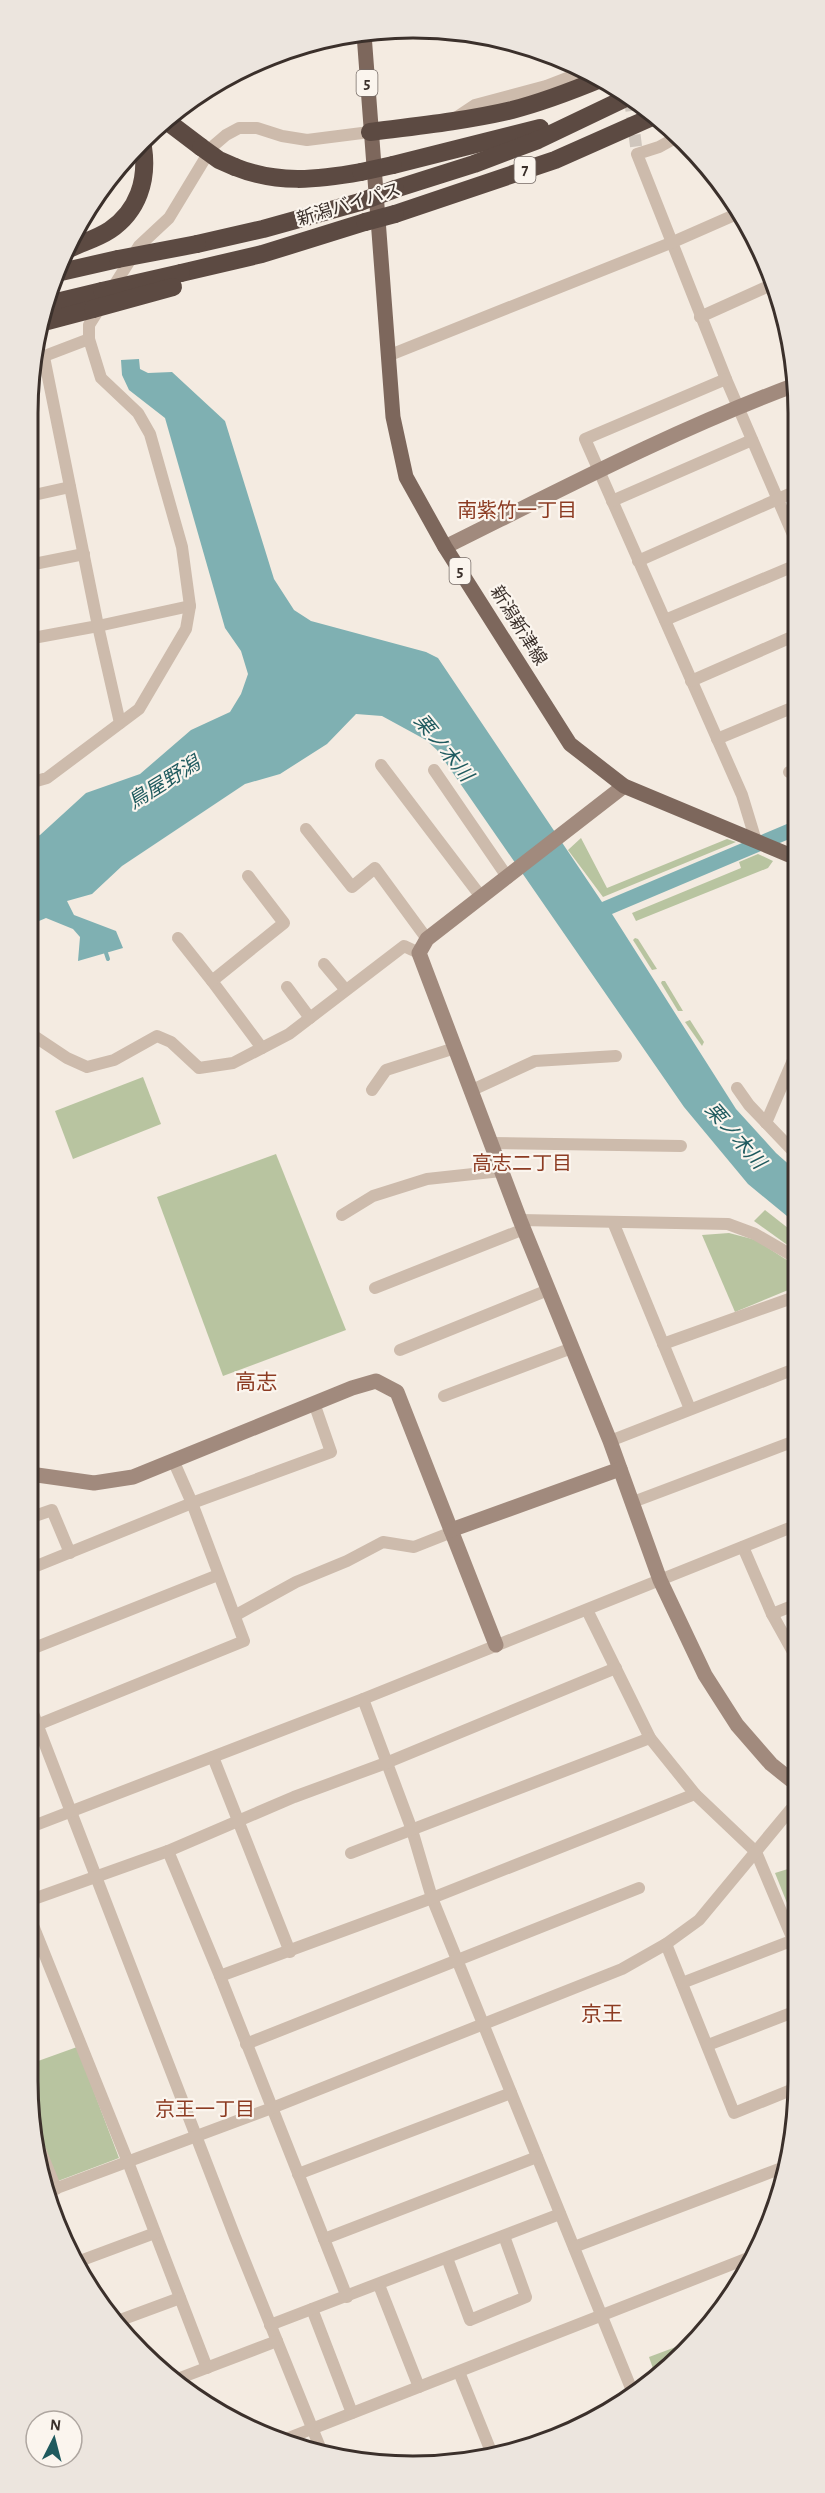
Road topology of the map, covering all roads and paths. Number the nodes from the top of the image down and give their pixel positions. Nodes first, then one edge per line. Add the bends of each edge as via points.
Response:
1 (364, 41) edge
2 (575, 75) edge
3 (591, 83) edge
4 (620, 101) edge
5 (586, 117) junction
6 (646, 120) edge
7 (451, 121) junction
8 (172, 125) edge
9 (370, 132) junction
10 (671, 141) edge
11 (143, 151) edge
12 (732, 216) edge
13 (673, 242) junction
14 (77, 245) edge
15 (65, 271) edge
16 (177, 280) junction
17 (766, 287) edge
18 (54, 303) edge
19 (700, 317) junction
20 (49, 321) edge
21 (89, 339) junction
22 (390, 355) junction
23 (42, 357) edge
24 (41, 366) edge
25 (726, 379) junction
26 (787, 388) edge
27 (737, 407) junction
28 (752, 440) junction
29 (599, 471) junction
30 (70, 487) junction
31 (38, 494) edge
32 (788, 494) edge
33 (777, 499) junction
34 (612, 501) junction
35 (788, 524) edge
36 (445, 547) junction
37 (84, 554) junction
38 (638, 561) junction
39 (38, 563) edge
40 (788, 569) edge
41 (190, 606) junction
42 (665, 620) junction
43 (98, 626) junction
44 (38, 637) edge
45 (788, 639) edge
46 (691, 681) junction
47 (788, 709) edge
48 (120, 723) junction
49 (717, 739) junction
50 (381, 765) dead end
51 (434, 770) dead end
52 (38, 781) edge
53 (624, 786) junction
54 (306, 829) dead end
55 (756, 841) junction
56 (788, 854) edge
57 (248, 876) dead end
58 (511, 876) junction
59 (482, 898) junction
60 (178, 938) dead end
61 (427, 939) junction
62 (419, 952) junction
63 (324, 964) dead end
64 (212, 981) junction
65 (287, 987) dead end
66 (345, 989) junction
67 (310, 1018) junction
68 (38, 1038) edge
69 (262, 1048) junction
70 (455, 1048) junction
71 (616, 1056) dead end
72 (788, 1072) edge
73 (737, 1088) dead end
74 (372, 1090) dead end
75 (470, 1091) junction
76 (766, 1123) junction
77 (490, 1143) junction
78 (681, 1146) dead end
79 (788, 1146) edge
80 (501, 1171) junction
81 (342, 1215) dead end
82 (613, 1222) junction
83 (522, 1225) junction
84 (788, 1253) edge
85 (375, 1288) dead end
86 (549, 1290) junction
87 (788, 1299) edge
88 (663, 1344) junction
89 (572, 1348) junction
90 (400, 1350) dead end
91 (788, 1372) edge
92 (444, 1396) dead end
93 (314, 1403) junction
94 (690, 1409) junction
95 (610, 1441) junction
96 (788, 1444) edge
97 (173, 1460) junction
98 (620, 1469) junction
99 (38, 1475) edge
100 (633, 1502) junction
101 (192, 1503) junction
102 (38, 1515) edge
103 (788, 1529) edge
104 (451, 1531) junction
105 (743, 1547) junction
106 (70, 1552) junction
107 (38, 1565) edge
108 (218, 1575) junction
109 (660, 1580) junction
110 (788, 1608) edge
111 (587, 1610) junction
112 (772, 1614) junction
113 (236, 1615) junction
114 (788, 1643) edge
115 (496, 1645) junction
116 (38, 1646) edge
117 (616, 1668) junction
118 (363, 1699) junction
119 (38, 1725) edge
120 (38, 1728) edge
121 (650, 1738) junction
122 (213, 1757) junction
123 (386, 1763) junction
124 (788, 1778) edge
125 (695, 1794) junction
126 (70, 1812) junction
127 (788, 1813) edge
128 (238, 1821) junction
129 (38, 1824) edge
130 (412, 1830) junction
131 (168, 1851) junction
132 (756, 1852) junction
133 (351, 1853) dead end
134 (93, 1876) junction
135 (639, 1888) dead end
136 (38, 1896) edge
137 (432, 1898) junction
138 (788, 1928) edge
139 (38, 1938) edge
140 (788, 1942) edge
141 (666, 1944) junction
142 (290, 1952) junction
143 (458, 1961) junction
144 (220, 1976) junction
145 (682, 1983) junction
146 (788, 2014) edge
147 (484, 2026) junction
148 (246, 2044) junction
149 (708, 2045) junction
150 (788, 2091) edge
151 (511, 2093) junction
152 (272, 2108) junction
153 (197, 2136) junction
154 (537, 2157) junction
155 (128, 2162) junction
156 (777, 2170) edge
157 (298, 2174) junction
158 (53, 2189) edge
159 (560, 2214) junction
160 (155, 2233) junction
161 (504, 2236) junction
162 (324, 2239) junction
163 (574, 2247) junction
164 (447, 2258) junction
165 (83, 2260) edge
166 (741, 2261) edge
167 (379, 2285) junction
168 (347, 2297) junction
169 (180, 2298) junction
170 (312, 2309) junction
171 (601, 2314) junction
172 (123, 2319) edge
173 (270, 2325) junction
174 (277, 2341) junction
175 (207, 2368) junction
176 (459, 2372) junction
177 (183, 2377) edge
178 (630, 2386) edge
179 (419, 2387) junction
180 (352, 2413) junction
181 (312, 2429) junction
182 (293, 2436) edge
183 (318, 2444) edge
184 (489, 2447) edge

1 - 9 main road, 新潟新津線 / 5
2 - 7 street via 475,105
3 - 7 highway via 513,110
4 - 5 highway, 新潟バイパス / 7
5 - 8 highway, 7, bridge via 361,172 287,180 255,175 219,160
5 - 15 highway, 新潟バイパス / 7, bridge via 538,140 360,202 263,229
6 - 16 highway, 新潟バイパス / 7, bridge via 555,160 395,214
7 - 9 highway
9 - 21 street via 307,140 257,128 239,128 226,135 212,147 169,218 139,246 89,325
9 - 22 main road, 新潟新津線 / 5
10 - 13 street via 637,154
11 - 14 highway via 144,180 132,208 110,230
12 - 13 street
13 - 19 street
13 - 22 street
16 - 18 highway, bridge
16 - 20 highway, bridge
17 - 19 street
19 - 25 street
21 - 23 street
21 - 41 street via 101,378 138,413 150,434 182,547
22 - 36 main road, 新潟新津線 / 5 via 393,417 406,477
24 - 30 street
25 - 27 street
25 - 29 street via 585,439
26 - 27 street
27 - 28 street
27 - 29 street
28 - 33 street
28 - 34 street
29 - 34 street
29 - 36 street
30 - 31 street
30 - 37 street
32 - 33 street
33 - 35 street
33 - 38 street
34 - 38 street
36 - 53 main road, 新潟新津線 / 5 via 570,744
37 - 39 street
37 - 43 street
38 - 42 street
40 - 42 street
41 - 43 street
41 - 48 street via 186,629 139,709
42 - 46 street
43 - 44 street
43 - 48 street
45 - 46 street
46 - 49 street
47 - 49 street
48 - 52 street via 47,778
49 - 55 street via 742,795
50 - 59 street
51 - 58 street
53 - 55 main road, 新潟新津線 / 5
53 - 58 street
54 - 61 street via 352,887 375,868
55 - 56 main road, 新潟新津線 / 5
57 - 64 street via 284,922
58 - 59 street
59 - 61 street
60 - 64 street
61 - 62 street
62 - 66 street via 404,946
62 - 70 street
63 - 66 street
64 - 69 street
65 - 67 street
66 - 67 street
67 - 69 street
68 - 69 street via 87,1067 114,1060 157,1036 171,1042 199,1068 233,1063
70 - 74 street via 386,1070
70 - 75 street
71 - 75 street via 535,1061
72 - 76 street
73 - 76 street
75 - 77 street
76 - 79 street
77 - 78 street
77 - 80 street
80 - 81 street via 427,1179 373,1196
80 - 83 street
82 - 83 street
82 - 84 street via 728,1224
82 - 88 street
83 - 85 street
83 - 86 street
86 - 89 street
86 - 90 street
87 - 88 street
88 - 94 street
89 - 92 street
89 - 95 street
91 - 94 street
93 - 97 street
93 - 101 street via 331,1452
93 - 104 street via 376,1381 397,1392
94 - 95 street
95 - 98 street
96 - 100 street
97 - 99 street via 133,1477 94,1483
97 - 101 street
98 - 100 street
98 - 104 street
100 - 109 street
101 - 106 street
101 - 108 street
102 - 106 street via 52,1510
103 - 105 street
104 - 113 street via 414,1547 383,1542
104 - 115 street
105 - 109 street
105 - 112 street
106 - 107 street
108 - 113 street
108 - 116 street
109 - 111 street
109 - 124 street via 705,1675 737,1725
110 - 112 street
111 - 115 street
111 - 117 street
112 - 114 street
113 - 119 street via 244,1641
115 - 118 street
117 - 121 street
117 - 123 street
118 - 122 street
118 - 123 street
120 - 126 street
121 - 125 street
121 - 130 street
122 - 126 street
122 - 128 street
123 - 128 street
123 - 130 street
125 - 132 street
125 - 137 street
126 - 129 street
126 - 134 street
127 - 132 street
128 - 131 street
128 - 142 street
130 - 133 street
130 - 137 street
131 - 134 street
131 - 144 street
132 - 138 street
132 - 141 street via 699,1920
134 - 136 street
134 - 153 street
135 - 143 street
137 - 142 street
137 - 143 street
139 - 155 street
140 - 145 street
141 - 145 street
141 - 147 street via 622,1969
142 - 144 street
143 - 147 street
143 - 148 street
144 - 148 street
145 - 149 street
146 - 149 street
147 - 151 street
147 - 152 street
148 - 152 street
149 - 150 street via 734,2113
151 - 154 street
151 - 157 street
152 - 153 street
152 - 157 street
153 - 155 street
153 - 173 street
154 - 159 street
154 - 162 street
155 - 158 street
155 - 160 street
156 - 163 street
157 - 162 street
159 - 161 street
159 - 163 street
160 - 165 street
160 - 169 street
161 - 164 street
161 - 164 street via 526,2297 470,2320
162 - 168 street
163 - 171 street
164 - 167 street
166 - 171 street
167 - 168 street
167 - 179 street
168 - 170 street
169 - 172 street
169 - 175 street
170 - 173 street
170 - 180 street
171 - 176 street
171 - 178 street
173 - 174 street
174 - 175 street
174 - 181 street
175 - 177 street
176 - 179 street
176 - 184 street
179 - 180 street
180 - 181 street
181 - 182 street
181 - 183 street

